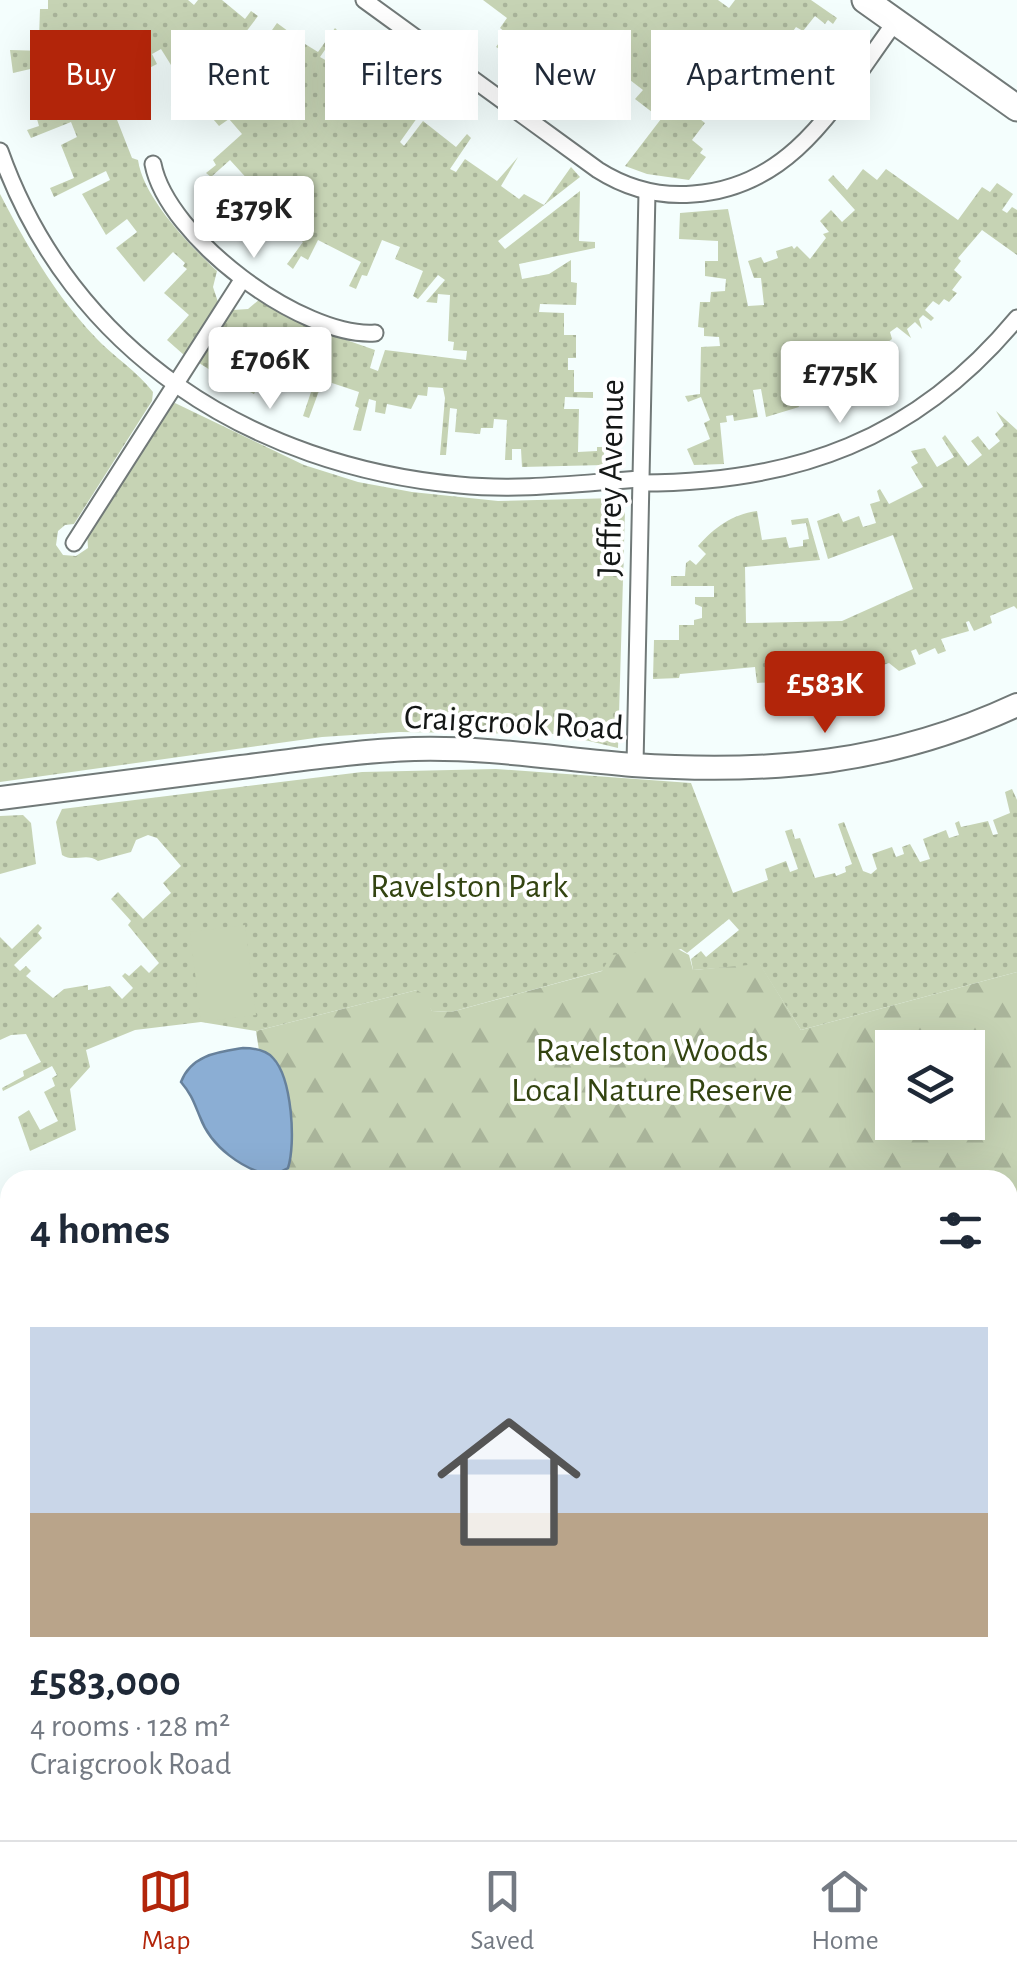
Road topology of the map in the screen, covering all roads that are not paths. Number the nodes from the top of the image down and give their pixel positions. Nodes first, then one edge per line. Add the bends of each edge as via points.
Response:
1 (364, 0) edge
2 (865, 0) edge
3 (896, 22) junction
4 (1017, 108) edge
5 (0, 152) edge
6 (153, 164) dead end
7 (647, 192) junction
8 (242, 280) junction
9 (1017, 318) edge
10 (376, 333) dead end
11 (174, 386) junction
12 (641, 481) junction
13 (74, 543) dead end
14 (1017, 705) edge
15 (635, 765) junction
16 (0, 798) edge

1 - 7 street via 598,170
2 - 3 main road
3 - 4 main road
3 - 7 street via 810,137 770,172 712,192
5 - 11 street via 69,282 114,334
6 - 8 street via 177,215
7 - 12 street, Jeffrey Avenue
8 - 10 street via 330,326
8 - 11 street
9 - 12 street via 942,391 852,446 755,476
11 - 12 street via 276,440 408,479 506,488
11 - 13 street
12 - 15 street, Jeffrey Avenue
14 - 15 street, Craigcrook Road via 948,734 850,760
15 - 16 street, Craigcrook Road via 478,749 380,751

